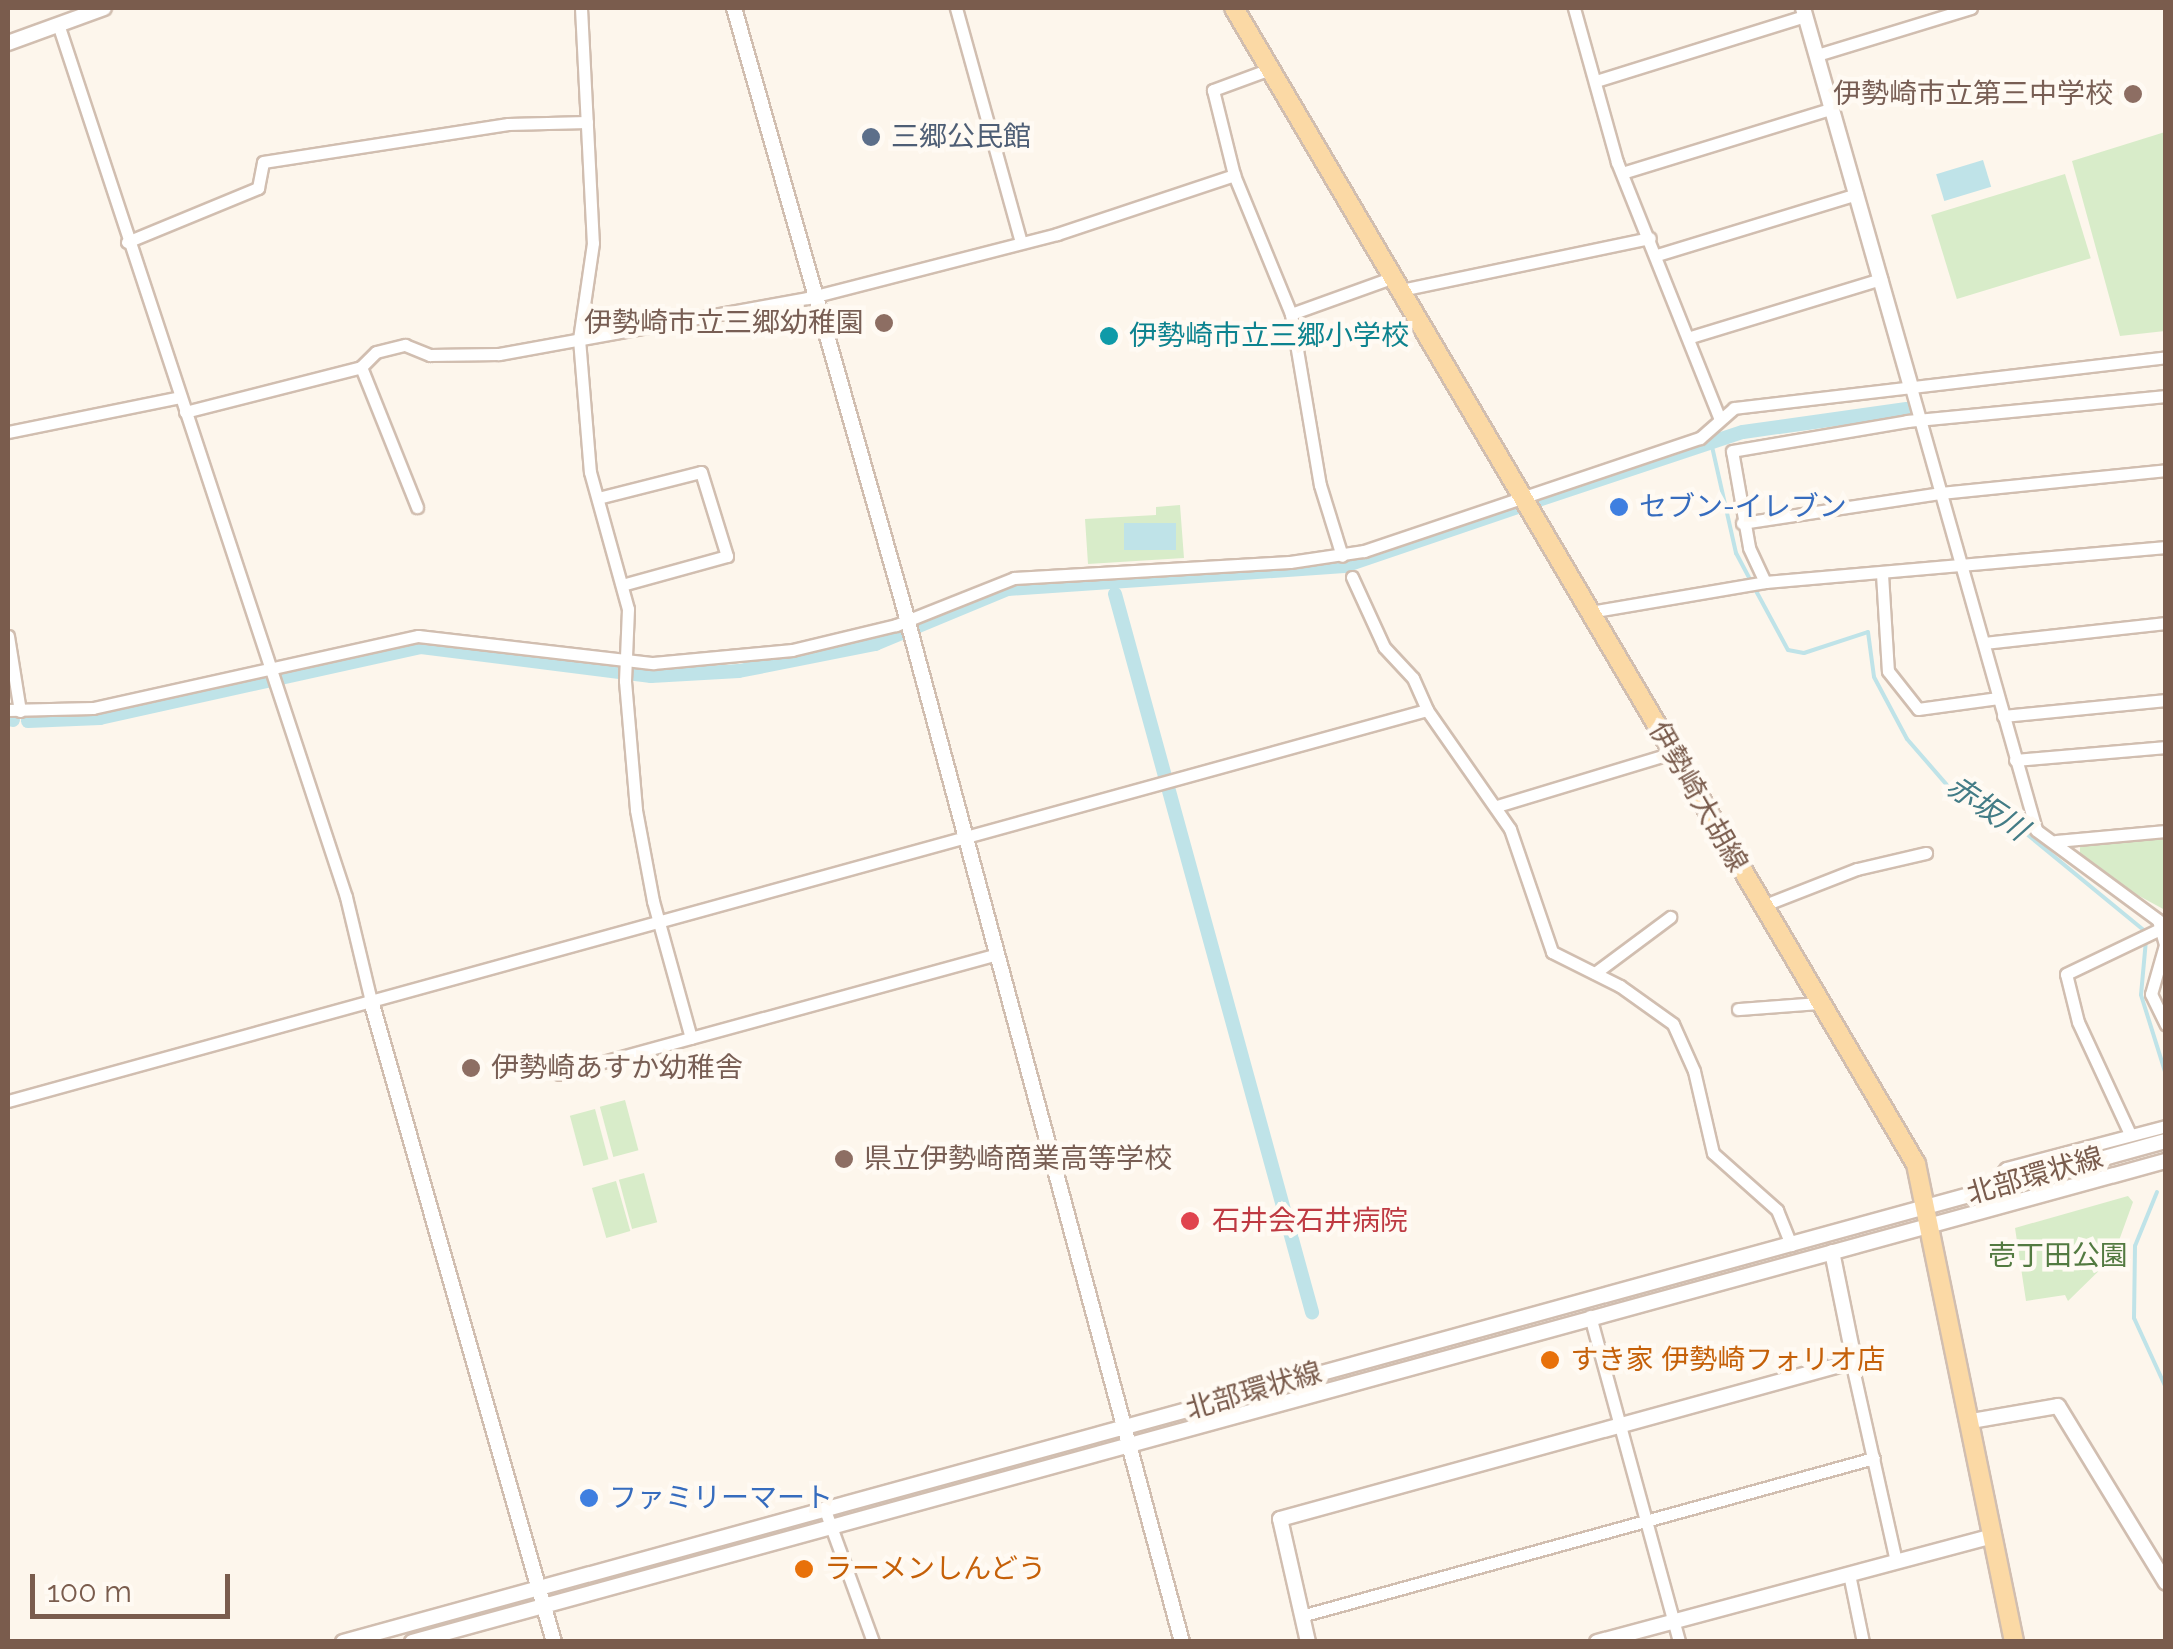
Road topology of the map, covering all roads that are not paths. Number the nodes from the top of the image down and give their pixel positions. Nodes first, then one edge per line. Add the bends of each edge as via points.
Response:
1 (104, 8) edge
2 (581, 8) edge
3 (734, 8) edge
4 (956, 8) edge
5 (1234, 8) edge
6 (1577, 8) edge
7 (1970, 8) edge
8 (1804, 12) edge
9 (58, 27) junction
10 (8, 43) edge
11 (1816, 54) junction
12 (1270, 69) junction
13 (1596, 81) junction
14 (1833, 108) junction
15 (587, 122) junction
16 (1622, 173) junction
17 (1234, 175) junction
18 (1857, 194) junction
19 (1020, 238) junction
20 (1650, 238) junction
21 (127, 242) junction
22 (1657, 254) junction
23 (1881, 279) junction
24 (1398, 284) junction
25 (816, 295) junction
26 (1291, 314) junction
27 (1691, 337) junction
28 (579, 339) junction
29 (2166, 357) edge
30 (361, 366) junction
31 (1910, 384) junction
32 (2166, 396) edge
33 (180, 397) junction
34 (185, 412) junction
35 (1719, 416) junction
36 (1919, 420) junction
37 (8, 432) edge
38 (2166, 470) edge
39 (1941, 492) junction
40 (1522, 496) junction
41 (598, 498) junction
42 (416, 507) dead end
43 (1742, 523) junction
44 (2166, 547) edge
45 (1342, 556) junction
46 (1964, 568) junction
47 (1882, 574) junction
48 (1352, 577) dead end
49 (1766, 582) junction
50 (622, 584) junction
51 (1590, 612) junction
52 (2166, 624) edge
53 (907, 630) junction
54 (8, 636) edge
55 (1984, 642) junction
56 (628, 662) junction
57 (269, 666) junction
58 (1998, 698) junction
59 (2166, 700) edge
60 (1427, 710) junction
61 (14, 711) edge
62 (2003, 716) junction
63 (2166, 746) edge
64 (1672, 752) junction
65 (2015, 760) junction
66 (1497, 806) junction
67 (2166, 830) edge
68 (962, 838) junction
69 (2056, 841) junction
70 (1926, 853) dead end
71 (1762, 906) junction
72 (1670, 917) dead end
73 (658, 920) junction
74 (2162, 928) junction
75 (993, 955) junction
76 (1595, 973) junction
77 (371, 1001) junction
78 (1820, 1003) junction
79 (1738, 1010) dead end
80 (2166, 1026) edge
81 (691, 1038) junction
82 (559, 1074) dead end
83 (8, 1101) edge
84 (2166, 1126) edge
85 (2130, 1134) junction
86 (2166, 1141) edge
87 (2166, 1161) edge
88 (1992, 1187) junction
89 (1930, 1215) junction
90 (1791, 1245) junction
91 (1832, 1252) junction
92 (1590, 1316) junction
93 (1851, 1360) junction
94 (1972, 1421) junction
95 (1619, 1425) junction
96 (1124, 1428) junction
97 (1129, 1447) junction
98 (1874, 1458) junction
99 (825, 1510) junction
100 (1646, 1520) junction
101 (830, 1527) junction
102 (1992, 1536) junction
103 (2159, 1559) edge
104 (1896, 1561) junction
105 (1849, 1574) junction
106 (2166, 1583) edge
107 (539, 1585) junction
108 (545, 1603) junction
109 (1301, 1616) junction
110 (1673, 1621) junction
111 (342, 1642) edge
112 (412, 1642) edge
113 (554, 1642) edge
114 (874, 1642) edge
115 (1182, 1642) edge
116 (1308, 1642) edge
117 (1596, 1642) edge
118 (1679, 1642) edge
119 (1863, 1642) edge
120 (2014, 1642) edge

1 - 9 street
2 - 15 street
3 - 25 street
4 - 19 street
5 - 12 main road, 伊勢崎大胡線
6 - 13 street
7 - 11 street
8 - 11 street
8 - 13 street
9 - 10 street
9 - 21 street
11 - 14 street
12 - 17 street via 1213,90
12 - 24 main road, 伊勢崎大胡線
13 - 16 street
14 - 16 street
14 - 18 street
15 - 21 street via 508,124 264,162 258,188
15 - 28 street via 594,243
16 - 20 street
17 - 19 street via 1057,234
17 - 26 street
18 - 22 street
18 - 23 street
19 - 25 street
20 - 22 street
20 - 24 street
21 - 33 street
22 - 27 street
23 - 27 street
23 - 31 street
24 - 26 street
24 - 40 main road, 伊勢崎大胡線
25 - 28 street
25 - 53 street
26 - 45 street via 1320,485
27 - 35 street
28 - 30 street via 499,354 430,355 405,346 376,352
28 - 41 street
29 - 31 street
30 - 34 street
30 - 42 street
31 - 35 street via 1766,401
31 - 36 street
32 - 36 street
33 - 34 street
33 - 37 street
34 - 57 street
35 - 40 street via 1700,438
36 - 39 street
36 - 43 street via 1732,451
38 - 39 street
39 - 43 street
39 - 46 street
40 - 45 street
40 - 51 main road, 伊勢崎大胡線
41 - 50 street
41 - 50 street via 701,472 727,556
43 - 49 street
44 - 46 street
45 - 53 street via 1028,576 975,590
46 - 47 street
46 - 55 street
47 - 49 street
47 - 58 street via 1888,671 1918,710
48 - 60 street via 1380,642 1414,678
49 - 51 street
50 - 56 street
51 - 64 main road, 伊勢崎大胡線
52 - 55 street
53 - 56 street via 792,650
53 - 68 street
54 - 61 street
55 - 58 street
56 - 57 street via 418,636
56 - 73 street via 636,810
57 - 61 street via 92,708
57 - 77 street via 346,898
58 - 62 street
59 - 62 street
60 - 66 street
60 - 68 street
62 - 65 street
63 - 65 street
64 - 66 street
64 - 71 main road, 伊勢崎大胡線
65 - 69 street via 2036,830
66 - 76 street via 1520,849 1552,952
67 - 69 street
68 - 73 street
68 - 75 street
69 - 74 street
70 - 71 street via 1858,869
71 - 78 main road, 伊勢崎大胡線
72 - 76 street
73 - 77 street
73 - 81 street
74 - 80 street via 2165,945 2152,994
74 - 85 street via 2066,974 2078,1022
75 - 81 street
75 - 96 street
76 - 90 street via 1674,1024 1694,1071 1713,1154 1777,1210
77 - 83 street
77 - 107 street
78 - 79 street
78 - 89 main road, 伊勢崎大胡線 via 1916,1164
81 - 82 street
84 - 85 street
85 - 88 street via 2006,1168
86 - 88 street, 北部環状線
87 - 89 street, 北部環状線
88 - 89 street, 北部環状線
89 - 90 street, 北部環状線
89 - 91 street, 北部環状線
89 - 94 main road, 伊勢崎大胡線
90 - 96 street, 北部環状線
91 - 92 street, 北部環状線
91 - 93 street
92 - 95 street
92 - 97 street, 北部環状線
93 - 95 street
93 - 98 street
94 - 102 main road, 伊勢崎大胡線
94 - 103 street via 2058,1406
95 - 100 street
95 - 109 street via 1280,1519
96 - 97 street
96 - 99 street, 北部環状線
97 - 101 street, 北部環状線
97 - 115 street
98 - 100 street
98 - 104 street
99 - 101 street
99 - 107 street, 北部環状線
100 - 109 street
100 - 110 street
101 - 108 street, 北部環状線
101 - 114 street via 856,1580
102 - 104 street
102 - 120 main road, 伊勢崎大胡線
103 - 106 street
104 - 105 street
105 - 110 street
105 - 119 street
107 - 108 street
107 - 111 street, 北部環状線
108 - 112 street, 北部環状線
108 - 113 street
109 - 116 street
110 - 117 street
110 - 118 street

